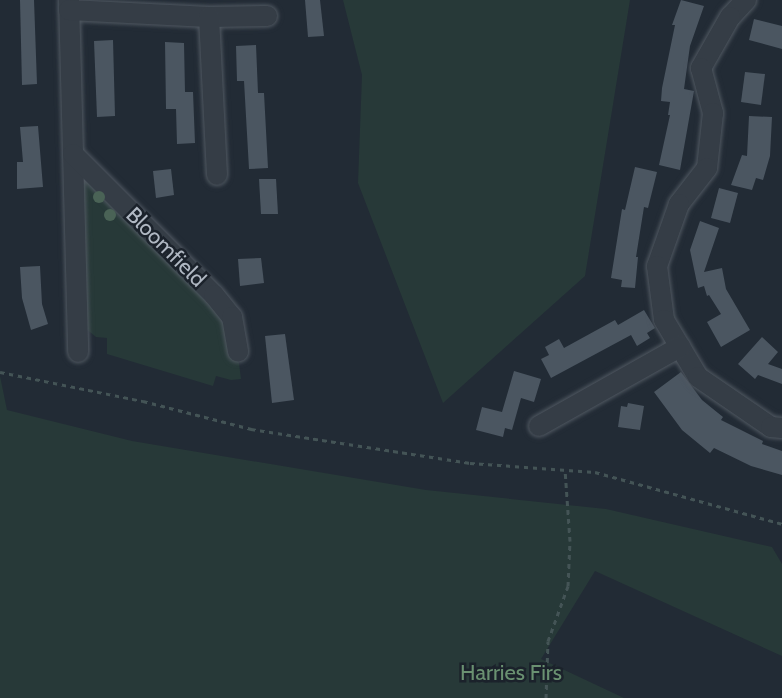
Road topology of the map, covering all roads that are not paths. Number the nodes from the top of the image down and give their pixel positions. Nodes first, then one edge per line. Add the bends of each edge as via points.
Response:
1 (746, 0) edge
2 (69, 5) edge
3 (267, 16) dead end
4 (209, 17) junction
5 (73, 154) junction
6 (218, 175) dead end
7 (680, 347) junction
8 (238, 351) dead end
9 (78, 352) dead end
10 (539, 426) dead end
11 (782, 428) edge

1 - 7 street via 730,17 701,68 713,113 706,168 679,204 657,266 664,320
2 - 4 street
2 - 5 street
3 - 4 street
4 - 6 street
5 - 8 street, Bloomfield via 214,295 232,317
5 - 9 street
7 - 10 street
7 - 11 street via 698,377 771,427

